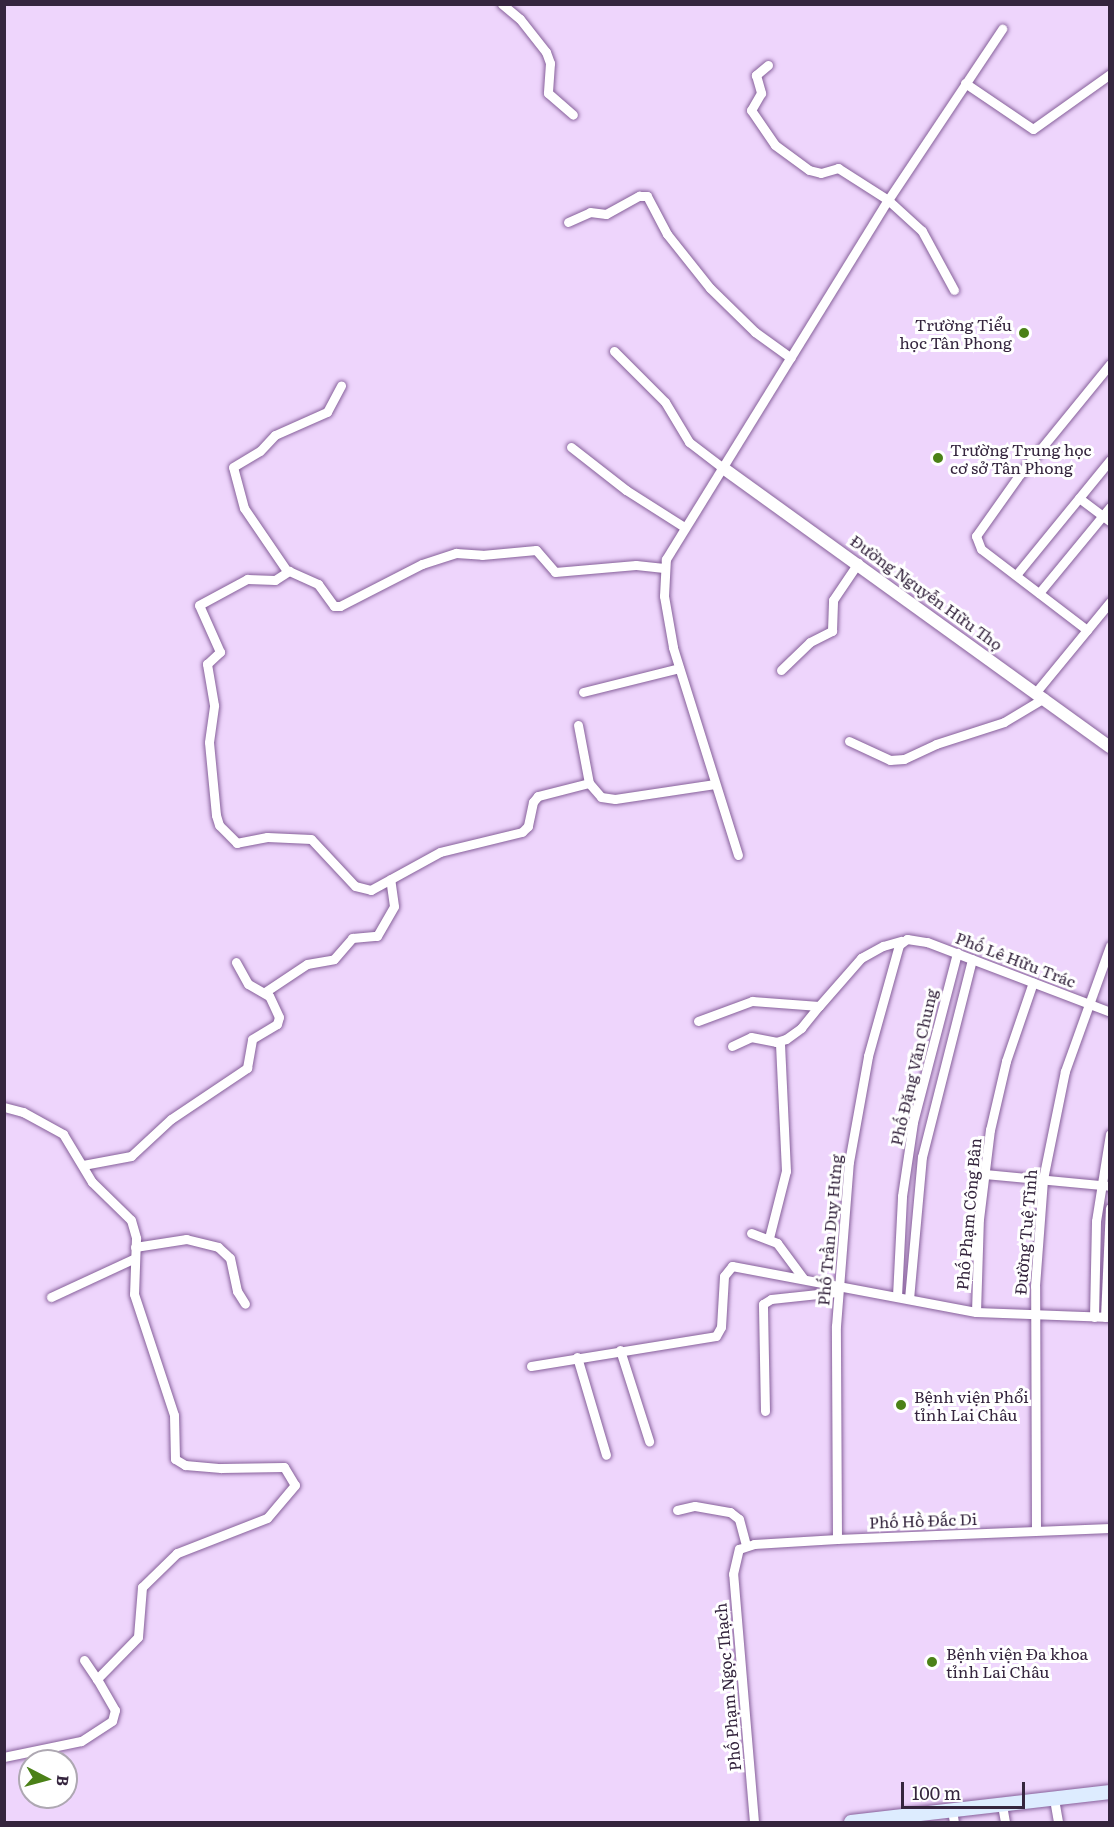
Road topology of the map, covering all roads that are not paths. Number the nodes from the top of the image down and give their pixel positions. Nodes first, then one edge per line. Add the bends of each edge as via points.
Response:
1 (502, 4) edge
2 (1002, 29) dead end
3 (768, 65) dead end
4 (1110, 74) edge
5 (965, 83) junction
6 (573, 116) dead end
7 (888, 200) junction
8 (568, 222) dead end
9 (954, 290) dead end
10 (614, 351) dead end
11 (791, 358) junction
12 (1110, 364) edge
13 (341, 386) dead end
14 (571, 447) dead end
15 (1110, 460) edge
16 (723, 468) junction
17 (1079, 498) junction
18 (1110, 507) edge
19 (1106, 518) edge
20 (684, 527) junction
21 (858, 563) junction
22 (664, 568) junction
23 (287, 571) junction
24 (1016, 575) junction
25 (1040, 593) junction
26 (1110, 602) edge
27 (1087, 630) junction
28 (679, 669) junction
29 (781, 669) dead end
30 (584, 692) dead end
31 (1040, 695) junction
32 (578, 725) dead end
33 (849, 741) dead end
34 (1110, 747) edge
35 (589, 783) junction
36 (716, 784) junction
37 (738, 855) dead end
38 (390, 879) junction
39 (906, 940) junction
40 (1110, 946) edge
41 (957, 953) junction
42 (972, 959) junction
43 (236, 962) dead end
44 (1033, 982) junction
45 (265, 992) junction
46 (1087, 1002) junction
47 (819, 1006) junction
48 (1110, 1012) edge
49 (698, 1021) dead end
50 (780, 1042) junction
51 (732, 1046) dead end
52 (4, 1107) edge
53 (913, 1122) junction
54 (928, 1125) junction
55 (1110, 1134) edge
56 (83, 1165) junction
57 (984, 1174) junction
58 (1043, 1179) junction
59 (1105, 1186) edge
60 (1110, 1208) edge
61 (751, 1233) dead end
62 (769, 1238) junction
63 (135, 1247) junction
64 (133, 1259) junction
65 (803, 1278) junction
66 (837, 1288) junction
67 (897, 1296) junction
68 (51, 1297) dead end
69 (909, 1299) junction
70 (245, 1304) dead end
71 (976, 1312) junction
72 (1034, 1315) junction
73 (1094, 1317) junction
74 (1107, 1317) edge
75 (620, 1350) junction
76 (577, 1357) junction
77 (531, 1366) dead end
78 (765, 1411) dead end
79 (649, 1441) dead end
80 (606, 1455) dead end
81 (677, 1510) dead end
82 (1110, 1528) edge
83 (1036, 1530) junction
84 (837, 1539) junction
85 (742, 1548) junction
86 (84, 1660) dead end
87 (97, 1679) junction
88 (4, 1757) edge
89 (1110, 1792) edge
90 (1054, 1799) junction
91 (1002, 1805) junction
92 (953, 1816) edge
93 (754, 1822) edge
94 (851, 1822) edge
95 (1005, 1822) edge
96 (1058, 1822) edge

1 - 6 street via 520,19 546,52 550,63 548,93
2 - 5 street
3 - 7 street via 756,75 761,93 751,110 775,146 809,170 838,168
4 - 5 street via 1033,129
5 - 7 street
7 - 9 street via 922,231
7 - 11 street
8 - 11 street via 590,212 606,214 639,196 647,196 667,234 710,288 755,332
10 - 16 street via 665,402 689,442
11 - 16 street
12 - 24 street via 976,536 981,549
13 - 23 street via 327,412 275,435 260,451 233,467 244,508
14 - 20 street via 626,490
15 - 17 street
16 - 20 street
16 - 21 street, Đường Nguyễn Hữu Thọ
17 - 19 street
17 - 24 street
18 - 19 street
19 - 25 street
20 - 22 street
21 - 29 street via 833,600 832,631 810,642
21 - 31 street, Đường Nguyễn Hữu Thọ
22 - 23 street via 636,565 555,572 536,550 456,553 422,564 337,607 318,584
22 - 28 street via 665,607
23 - 38 street via 275,580 247,579 199,605 220,652 207,664 214,705 209,742 217,820 237,843 267,837 311,839 362,890 376,888
24 - 25 street
25 - 27 street
26 - 27 street
27 - 31 street
28 - 30 street
28 - 36 street
31 - 33 street via 1004,722 904,759 890,760
31 - 34 street, Đường Nguyễn Hữu Thọ
32 - 35 street
35 - 36 street via 597,795 615,799
35 - 38 street via 538,796 528,826 522,832 440,852
36 - 37 street
38 - 45 street via 394,906 377,936 352,938 334,959 307,964
39 - 41 street, Phố Lê Hữu Trác
39 - 47 street via 861,958
39 - 66 street, Phố Trần Duy Hưng via 859,1097
40 - 46 street, Đường Tuệ Tĩnh
41 - 42 street, Phố Lê Hữu Trác
41 - 53 street, Phố Đặng Văn Chung
42 - 44 street, Phố Lê Hữu Trác
42 - 54 street, Phố Đặng Văn Chung
43 - 45 street via 248,984
44 - 46 street, Phố Lê Hữu Trác
44 - 57 street, Phố Phạm Công Bân via 1006,1061
45 - 56 street via 279,1021 252,1040 245,1071 180,1113 132,1156
46 - 48 street, Phố Lê Hữu Trác
46 - 58 street, Đường Tuệ Tĩnh via 1056,1107
47 - 49 street via 752,1001
47 - 50 street via 801,1028
50 - 51 street via 756,1036
50 - 62 street via 786,1171
52 - 56 street via 23,1112 63,1134
53 - 54 street
53 - 67 street, Phố Đặng Văn Chung via 901,1206
54 - 69 street, Phố Đặng Văn Chung via 916,1200
55 - 59 street
56 - 63 street via 92,1182 131,1220
57 - 58 street
57 - 71 street, Phố Phạm Công Bân
58 - 59 street
58 - 72 street, Đường Tuệ Tĩnh
59 - 73 street
60 - 74 street
61 - 62 street
62 - 65 street via 784,1249
63 - 64 street
63 - 70 street via 186,1239 218,1247 230,1258 237,1291
64 - 68 street
64 - 87 street via 136,1305 174,1415 175,1459 185,1465 221,1468 284,1467 295,1485 267,1518 177,1553 146,1582 138,1599 138,1637
65 - 66 street
65 - 75 street via 732,1266 724,1276 721,1327 716,1336
66 - 67 street
66 - 78 street via 771,1299 763,1304
66 - 84 street, Phố Trần Duy Hưng
67 - 69 street
69 - 71 street
71 - 72 street
72 - 73 street
72 - 83 street, Đường Tuệ Tĩnh
73 - 74 street
75 - 76 street
75 - 79 street
76 - 77 street
76 - 80 street
81 - 85 street via 696,1506 730,1512 739,1519
82 - 83 street, Phố Hồ Đắc Di
83 - 84 street, Phố Hồ Đắc Di
84 - 85 street, Phố Hồ Đắc Di
85 - 93 street, Phố Phạm Ngọc Thạch via 733,1574
86 - 87 street
87 - 88 street via 115,1713 108,1725 72,1744
89 - 90 main road
90 - 91 main road
90 - 96 street
91 - 92 main road
91 - 95 street
92 - 94 main road

